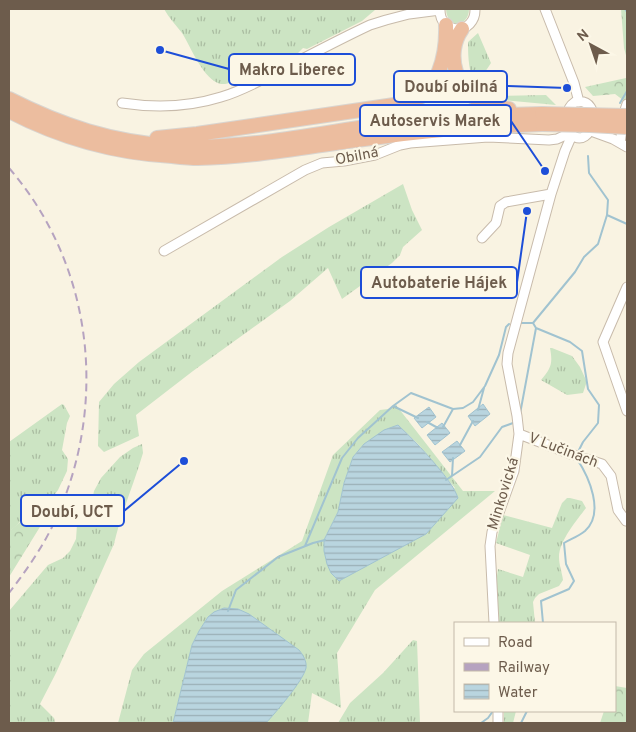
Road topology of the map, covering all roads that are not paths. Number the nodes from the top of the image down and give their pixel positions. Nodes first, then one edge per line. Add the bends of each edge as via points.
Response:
1 (440, 9) edge
2 (475, 9) edge
3 (545, 9) edge
4 (446, 25) junction
5 (462, 29) junction
6 (9, 99) edge
7 (579, 102) junction
8 (122, 103) dead end
9 (627, 104) edge
10 (9, 112) edge
11 (627, 116) edge
12 (542, 119) junction
13 (627, 127) edge
14 (591, 130) junction
15 (90, 132) junction
16 (571, 134) junction
17 (624, 145) edge
18 (551, 194) junction
19 (482, 238) dead end
20 (164, 251) dead end
21 (627, 287) edge
22 (627, 410) edge
23 (519, 434) junction
24 (627, 519) edge
25 (494, 622) edge

1 - 4 street
1 - 8 street via 370,25 221,97 163,106
2 - 5 street via 472,21
3 - 7 street
4 - 5 street
4 - 15 highway via 446,43 435,82 424,95 408,103 161,138
5 - 12 highway via 455,40 453,56 456,75 468,92 485,104
6 - 15 highway via 36,113
7 - 14 street via 586,103 592,110
7 - 16 street, Minkovická via 567,110 566,125
9 - 17 street
10 - 12 highway via 60,134 111,149 198,158 250,155
11 - 12 highway, bridge
12 - 13 highway, bridge
12 - 15 highway via 465,116 249,144 197,147 148,144
14 - 16 street via 582,137
14 - 17 street
16 - 18 street, Minkovická
16 - 20 street, Obilná via 549,140 488,137 410,143 369,156 322,163
18 - 19 street via 506,202 500,206 496,223
18 - 23 street, Minkovická via 508,352 507,364
21 - 22 street via 603,342
23 - 24 street, V Lučinách via 602,464 611,476 618,510
23 - 25 street, Minkovická via 514,471 490,546

